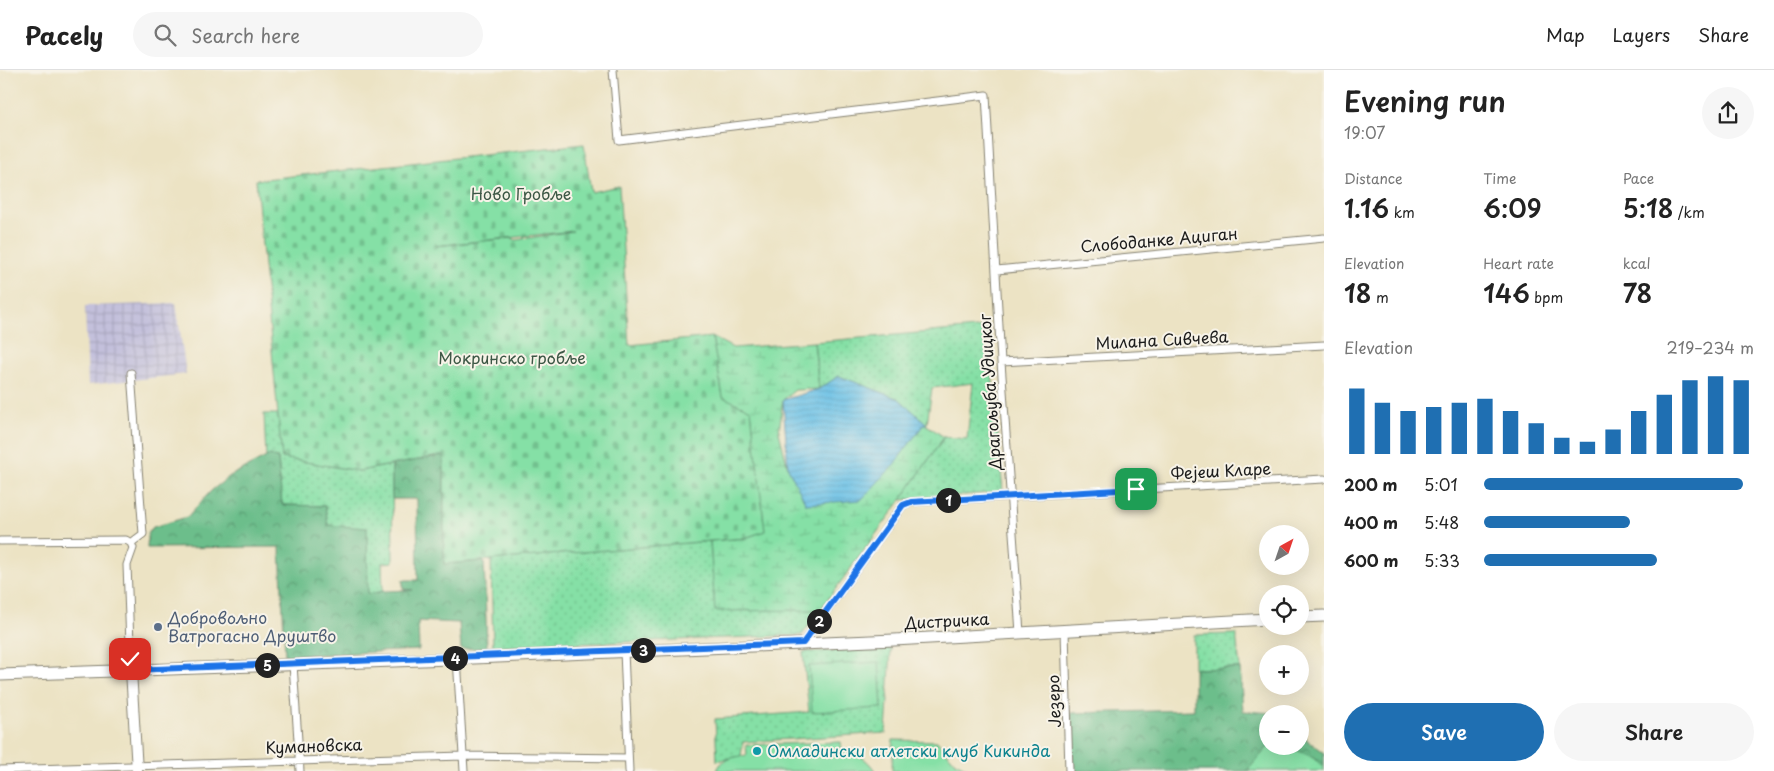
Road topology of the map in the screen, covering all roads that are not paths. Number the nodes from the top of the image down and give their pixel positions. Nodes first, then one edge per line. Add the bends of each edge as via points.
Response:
1 (613, 70) edge
2 (1324, 238) edge
3 (997, 270) junction
4 (1324, 345) edge
5 (1001, 362) junction
6 (131, 373) dead end
7 (1324, 479) edge
8 (1011, 496) junction
9 (0, 541) edge
10 (131, 543) junction
11 (1324, 616) edge
12 (1309, 617) edge
13 (1259, 620) edge
14 (1065, 631) junction
15 (1020, 633) junction
16 (803, 643) junction
17 (626, 651) junction
18 (457, 658) junction
19 (294, 664) junction
20 (131, 670) junction
21 (0, 675) edge
22 (463, 756) junction
23 (628, 758) junction
24 (300, 761) junction
25 (137, 768) edge
26 (0, 770) edge
27 (300, 771) edge
28 (464, 771) edge
29 (629, 771) edge
30 (1069, 771) edge

1 - 3 street, Драгољуба Удицког via 619,140 986,94
2 - 3 street, Слободанке Ациган
3 - 5 street, Драгољуба Удицког
4 - 5 street, Милана Сивчева
5 - 8 street, Драгољуба Удицког
6 - 10 street via 143,534
7 - 8 street, Фејеш Кларе
8 - 15 street, Драгољуба Удицког
8 - 16 street, Фејеш Кларе via 903,505
9 - 10 street via 126,540
10 - 20 street via 133,548 127,565
11 - 12 main road
13 - 14 main road, Дистричка
14 - 15 main road, Дистричка
14 - 30 street, Језеро
15 - 16 main road, Дистричка
16 - 17 main road, Дистричка
17 - 18 main road, Дистричка
17 - 23 street
18 - 19 main road, Дистричка
18 - 22 street
19 - 20 main road, Дистричка
19 - 24 street
20 - 21 main road, Дистричка
20 - 25 street
22 - 23 street, Кумановска
22 - 24 street, Кумановска
22 - 28 street
23 - 29 street
24 - 25 street, Кумановска
24 - 27 street
25 - 26 street, Кумановска

